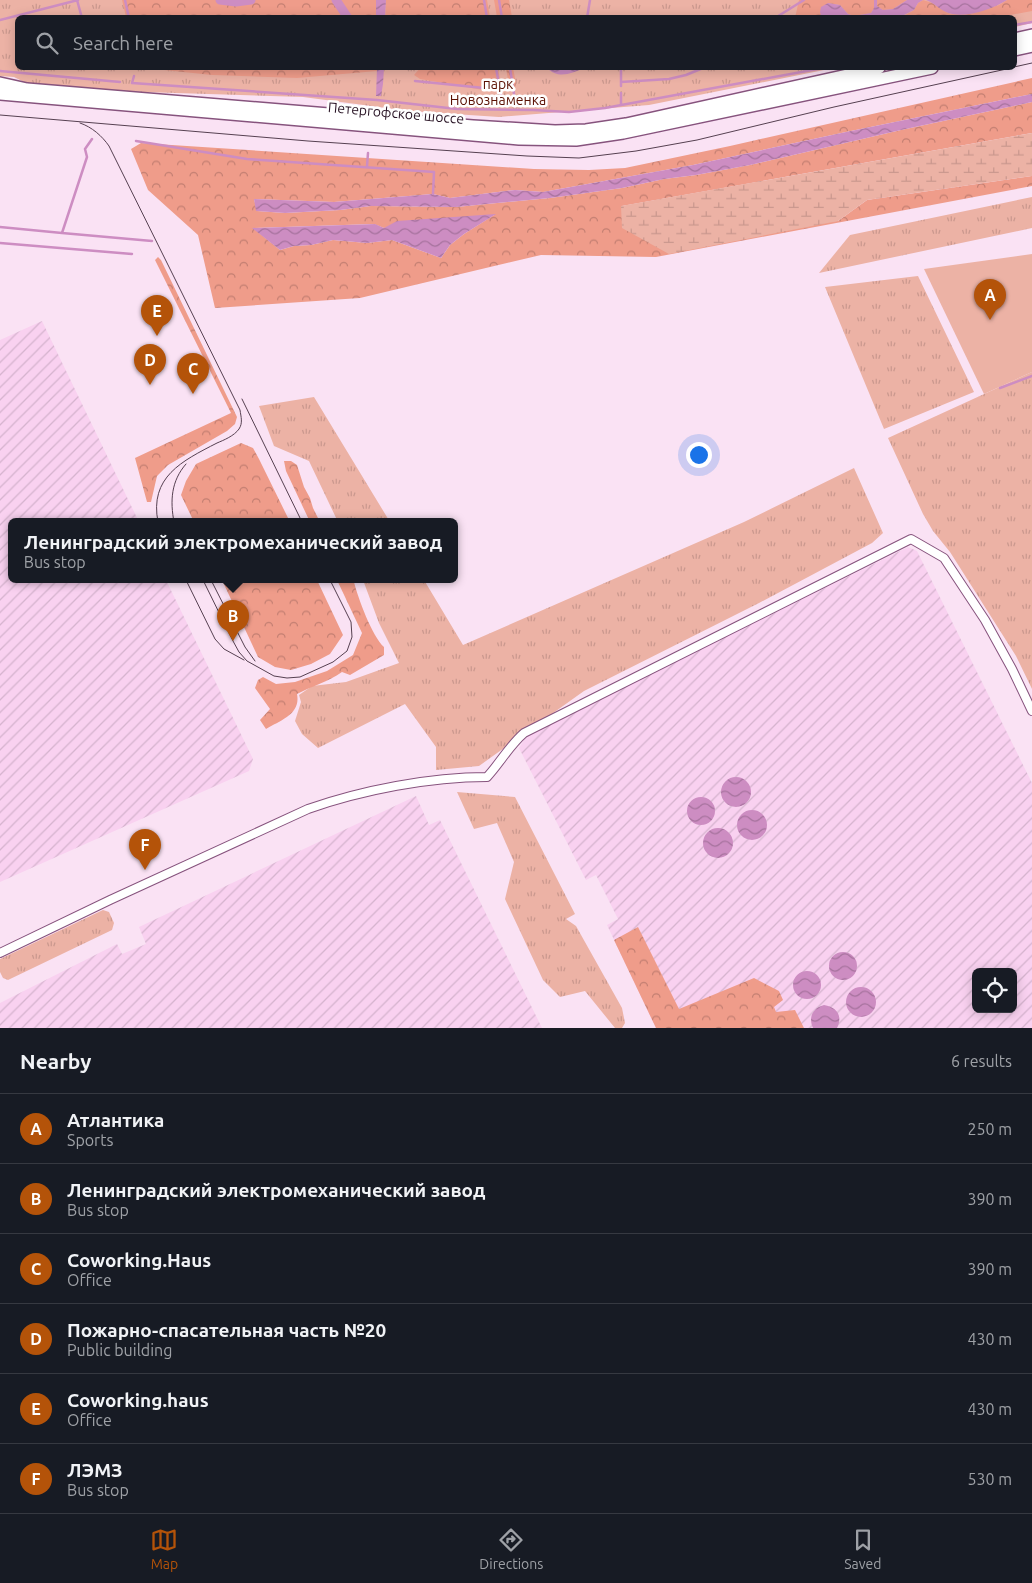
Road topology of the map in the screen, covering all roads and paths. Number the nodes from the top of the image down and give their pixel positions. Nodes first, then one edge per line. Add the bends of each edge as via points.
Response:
1 (1032, 36) edge
2 (1017, 38) edge
3 (1032, 46) edge
4 (1017, 49) edge
5 (870, 70) edge
6 (922, 70) edge
7 (0, 83) edge
8 (0, 94) edge
9 (1032, 711) edge
10 (0, 952) edge

1 - 2 main road
3 - 4 main road
5 - 7 main road, Петергофское шоссе via 626,124 572,131 27,89
6 - 8 main road, Петергофское шоссе via 623,133 561,141
9 - 10 street via 985,620 944,558 911,539 524,732 487,777 405,784 308,808

